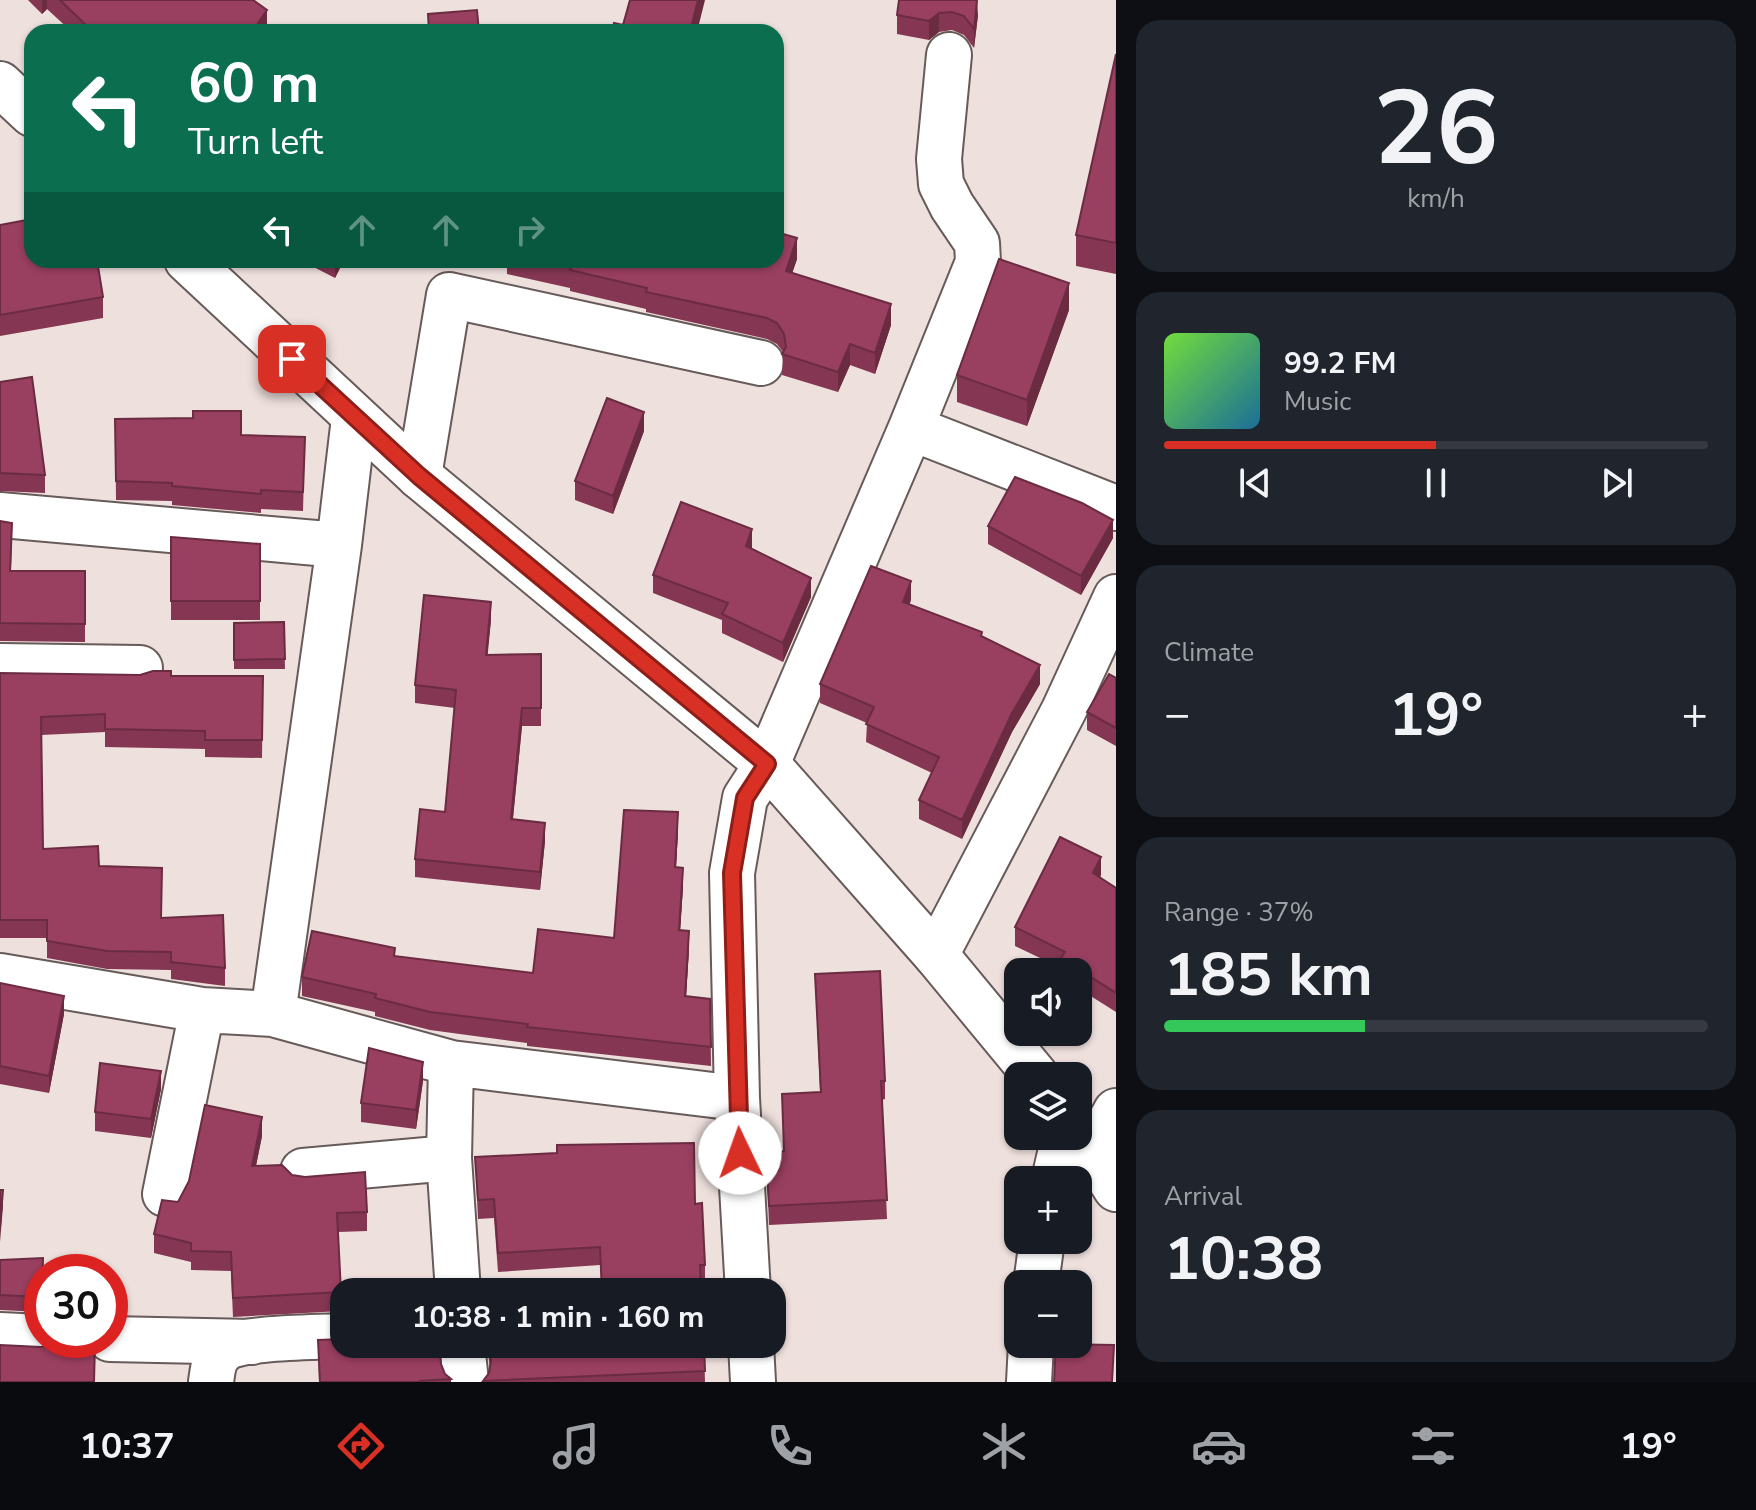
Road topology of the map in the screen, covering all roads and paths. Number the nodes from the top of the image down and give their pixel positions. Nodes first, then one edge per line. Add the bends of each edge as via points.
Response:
1 (949, 55) dead end
2 (0, 84) edge
3 (24, 106) edge
4 (195, 268) edge
5 (451, 277) edge
6 (761, 363) dead end
7 (354, 418) junction
8 (911, 428) junction
9 (419, 476) junction
10 (1116, 508) edge
11 (0, 515) edge
12 (339, 545) junction
13 (1116, 597) edge
14 (0, 666) edge
15 (140, 668) dead end
16 (767, 764) junction
17 (936, 955) junction
18 (0, 976) edge
19 (202, 1010) junction
20 (273, 1014) junction
21 (1024, 1062) edge
22 (451, 1063) junction
23 (737, 1098) junction
24 (1116, 1111) edge
25 (1092, 1129) edge
26 (1086, 1150) edge
27 (449, 1158) junction
28 (303, 1171) dead end
29 (1116, 1189) edge
30 (165, 1194) dead end
31 (457, 1278) edge
32 (747, 1278) edge
33 (0, 1335) edge
34 (24, 1336) edge
35 (330, 1337) edge
36 (128, 1339) edge
37 (253, 1342) junction
38 (463, 1358) edge
39 (752, 1358) edge
40 (1030, 1358) edge
41 (211, 1382) edge
42 (466, 1382) edge
43 (753, 1382) edge
44 (1029, 1382) edge

1 - 8 street via 941,184 977,243 978,262
2 - 3 street
4 - 7 street
5 - 6 street
5 - 9 street
7 - 9 street
7 - 12 street
8 - 10 street
8 - 16 street
9 - 16 street
11 - 12 street
12 - 20 street
13 - 17 street via 1064,710
14 - 15 street
16 - 17 street
16 - 23 street via 745,798 732,873
17 - 21 street
18 - 19 street
19 - 20 street
19 - 30 street
20 - 22 street
22 - 23 street
22 - 27 street
23 - 32 street
24 - 25 street
26 - 29 street
27 - 28 street
27 - 31 street
33 - 34 street
35 - 37 street
36 - 37 street
37 - 41 street via 227,1346 214,1360
38 - 42 street
39 - 43 street
40 - 44 street

